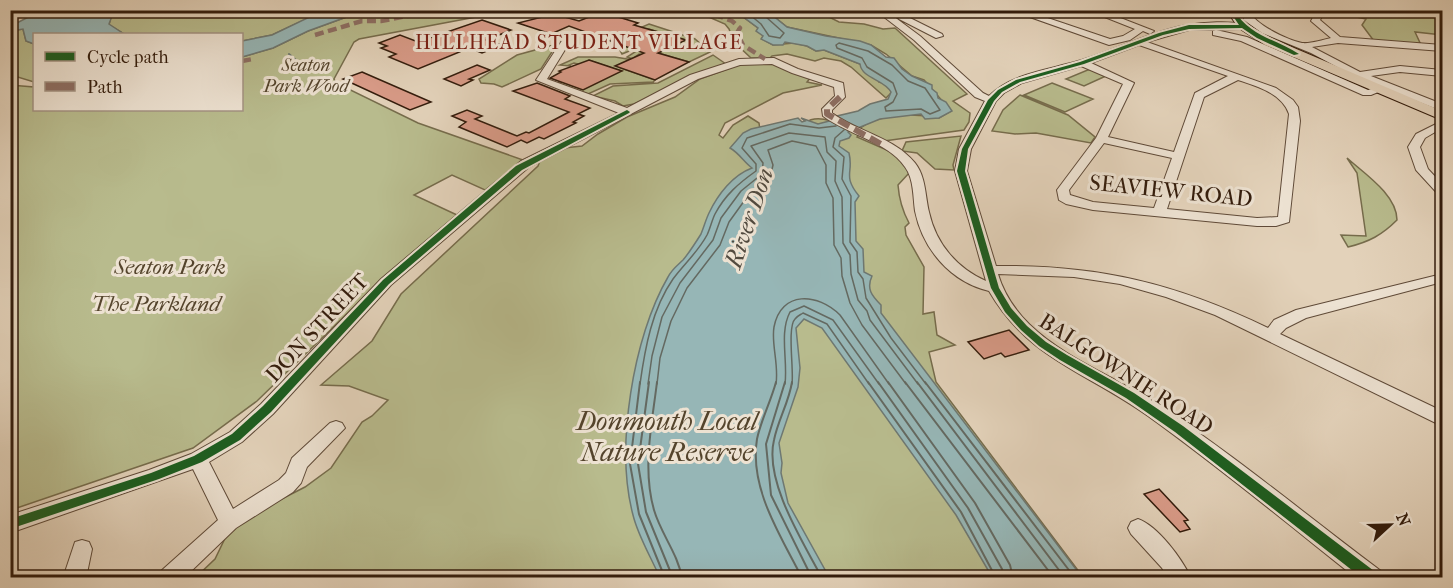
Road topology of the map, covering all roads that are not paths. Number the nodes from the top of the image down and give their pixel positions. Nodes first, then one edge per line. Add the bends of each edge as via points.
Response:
1 (879, 10) edge
2 (921, 10) edge
3 (1014, 10) edge
4 (1091, 10) edge
5 (1231, 10) edge
6 (1245, 10) edge
7 (1322, 10) edge
8 (896, 11) edge
9 (1248, 25) junction
10 (1141, 28) junction
11 (1161, 34) junction
12 (570, 35) dead end
13 (939, 36) dead end
14 (1338, 40) junction
15 (1138, 42) junction
16 (1302, 46) junction
17 (1443, 48) edge
18 (1278, 50) junction
19 (1165, 51) junction
20 (1082, 63) junction
21 (1443, 73) edge
22 (1359, 75) junction
23 (1237, 76) junction
24 (991, 100) junction
25 (1443, 108) edge
26 (627, 112) junction
27 (1441, 123) edge
28 (1101, 139) junction
29 (1178, 156) junction
30 (1443, 191) edge
31 (1160, 212) junction
32 (1443, 278) edge
33 (992, 279) junction
34 (1270, 335) junction
35 (1443, 419) edge
36 (336, 428) dead end
37 (198, 459) junction
38 (229, 522) junction
39 (10, 524) edge
40 (1138, 528) dead end
41 (82, 549) dead end
42 (74, 578) edge
43 (168, 578) edge
44 (1180, 578) edge
45 (1373, 578) edge

1 - 24 street via 917,38 979,95
2 - 8 street
3 - 10 street via 1109,42
4 - 10 street
5 - 9 main road
6 - 9 street
7 - 14 street via 1315,21
8 - 13 street
9 - 11 street via 1189,27
9 - 16 street
9 - 18 main road
10 - 11 street
11 - 15 street
12 - 26 street via 541,80
14 - 16 street
14 - 17 street
15 - 19 street
15 - 20 street
16 - 18 street
16 - 22 street
18 - 19 street via 1227,34 1202,32 1176,38
18 - 27 main road via 1378,90
19 - 23 street
20 - 24 street via 1018,81
20 - 28 street via 1129,83
21 - 22 street via 1400,69
22 - 25 street
23 - 29 street via 1198,95
23 - 31 street, SEAVIEW ROAD via 1277,92 1295,110 1284,219 1276,222
24 - 33 street, BALGOWNIE ROAD via 965,149 961,171
26 - 33 street, DON STREET via 701,74 739,62 774,60 835,82 840,85 840,97 827,109 827,114 900,154 914,169 927,229 945,259 968,280
26 - 37 street, DON STREET via 519,168 386,282 246,429
27 - 30 street via 1420,136 1414,147 1422,170
28 - 29 street
28 - 31 street, SEAVIEW ROAD via 1063,190 1064,196 1093,206
29 - 31 street
32 - 34 street via 1301,314 1280,324
33 - 34 street via 1037,270 1088,274 1150,288 1220,311
33 - 45 street, BALGOWNIE ROAD via 1003,306 1031,336 1149,408
34 - 35 street
36 - 38 street via 299,464 286,486
37 - 38 street
37 - 39 street, DON STREET
38 - 43 street
40 - 44 street via 1170,561
41 - 42 street

